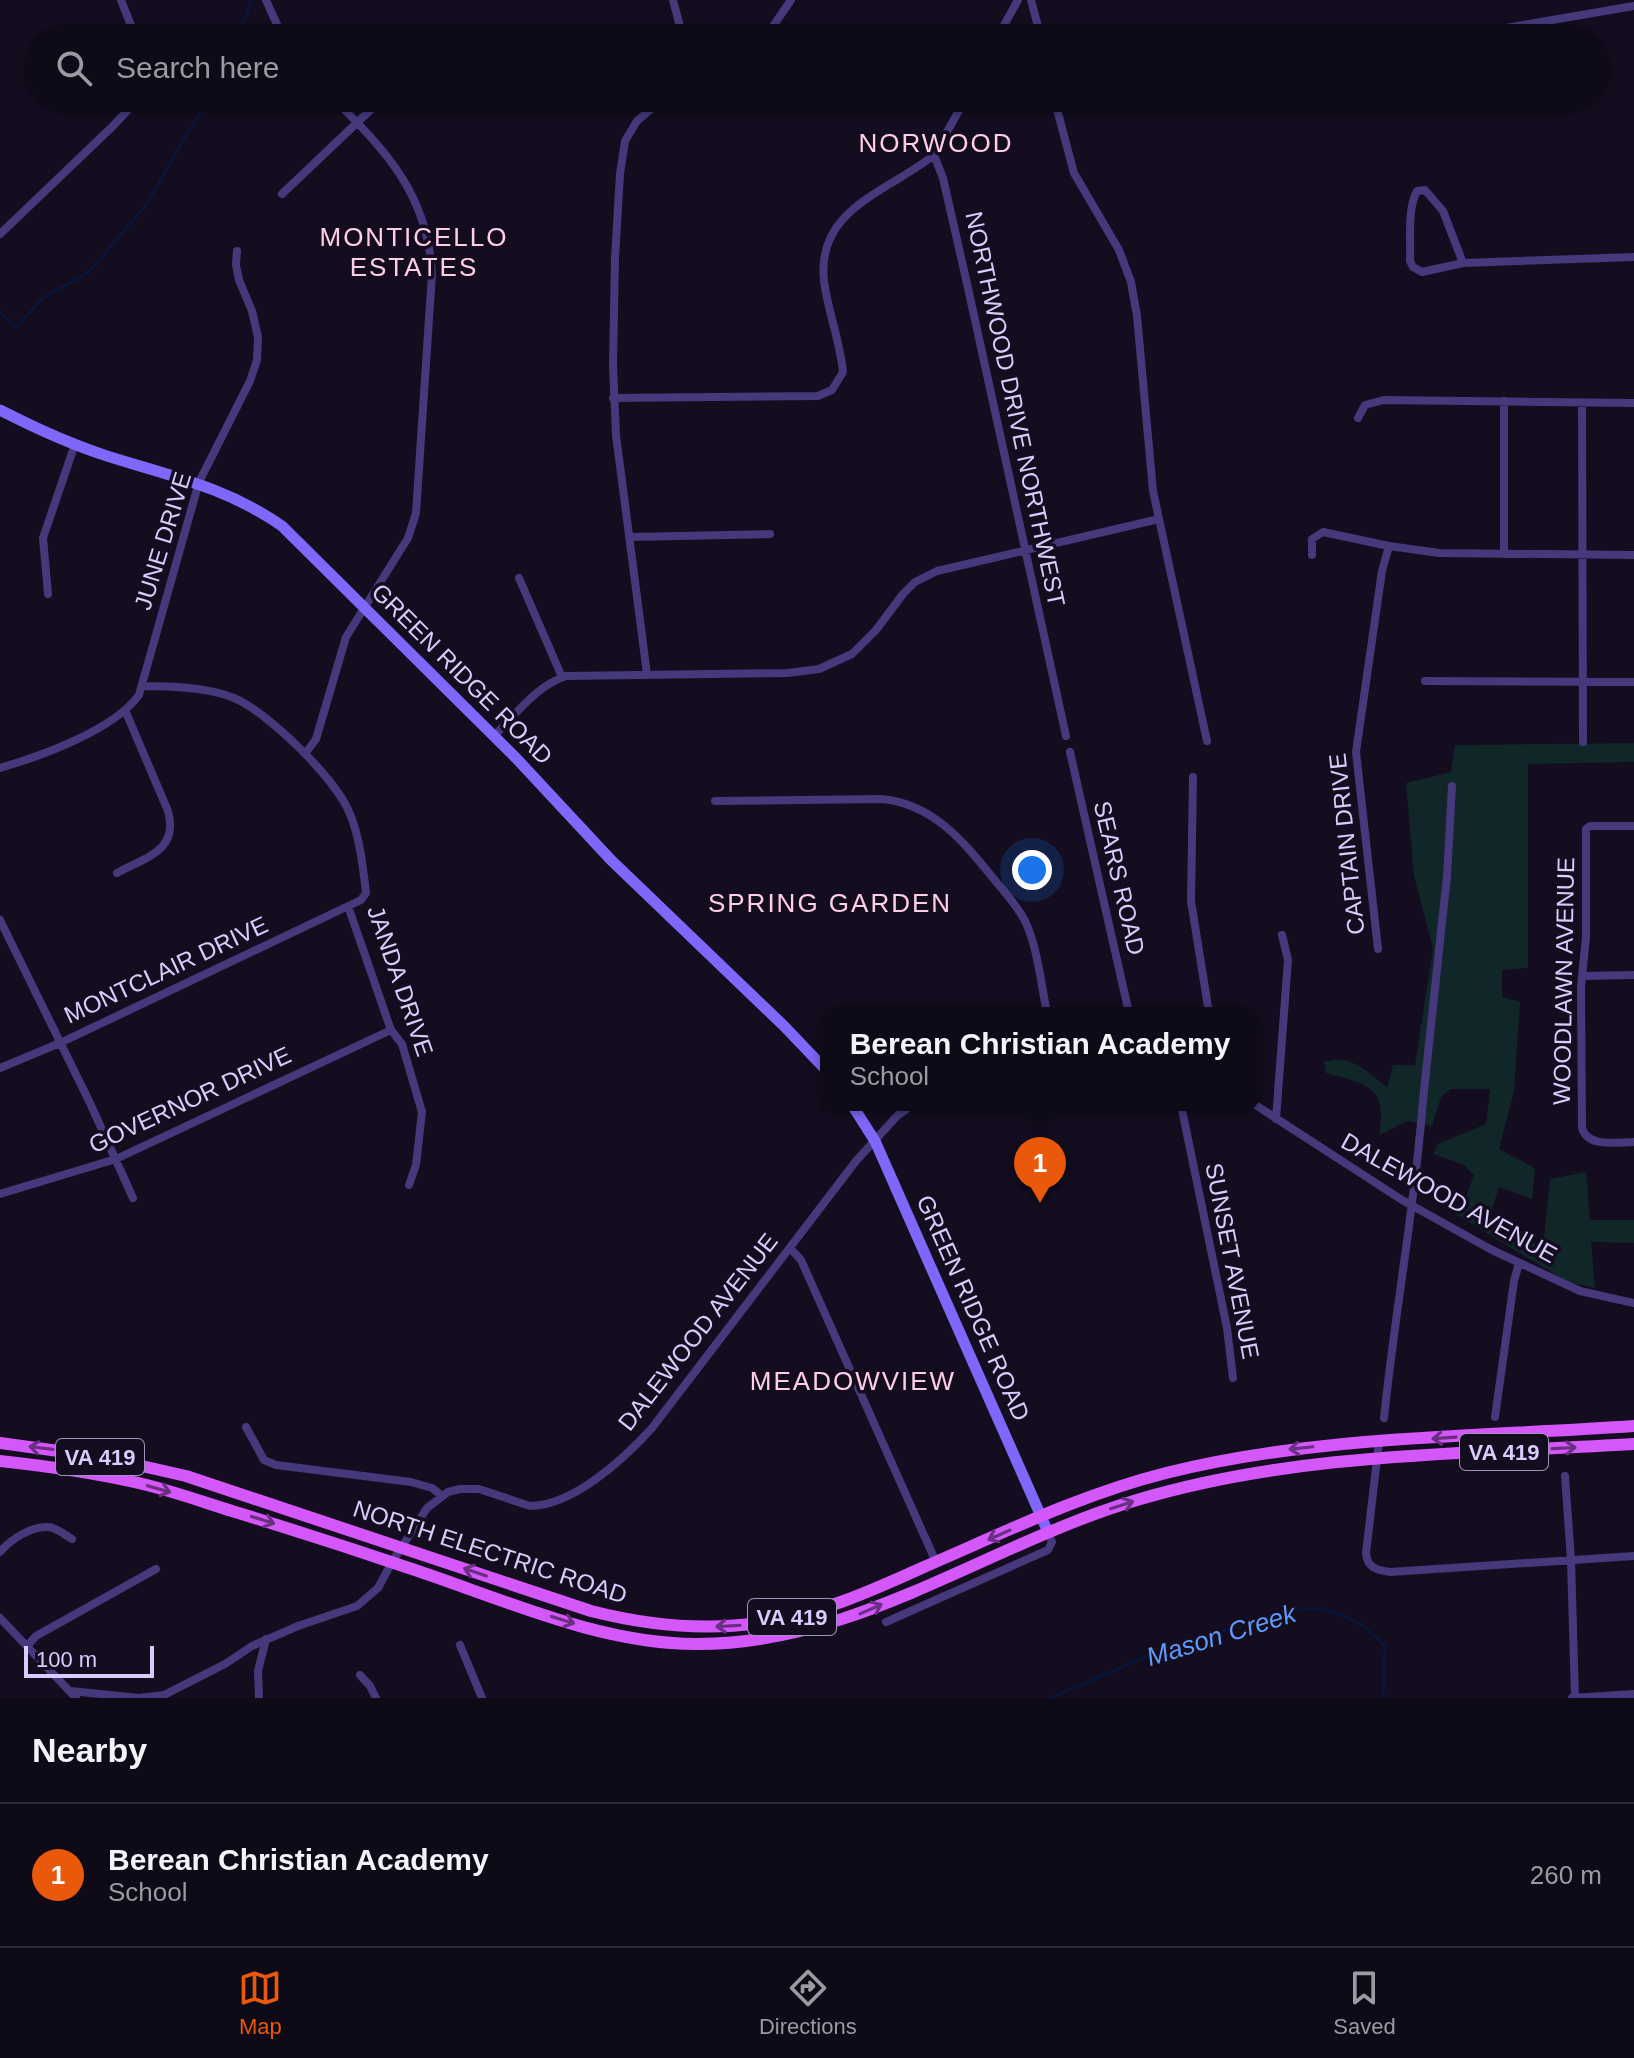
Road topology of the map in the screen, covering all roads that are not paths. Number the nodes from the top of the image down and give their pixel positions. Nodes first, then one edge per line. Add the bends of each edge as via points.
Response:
1 (121, 0) edge
2 (266, 0) edge
3 (673, 0) edge
4 (791, 0) edge
5 (1018, 0) edge
6 (1031, 0) edge
7 (1634, 6) edge
8 (130, 24) edge
9 (277, 24) edge
10 (679, 24) edge
11 (775, 24) edge
12 (1005, 24) edge
13 (1037, 24) edge
14 (1529, 24) edge
15 (127, 112) edge
16 (346, 112) edge
17 (368, 112) edge
18 (648, 112) edge
19 (958, 112) edge
20 (1058, 112) edge
21 (357, 123) junction
22 (934, 155) junction
23 (282, 194) dead end
24 (0, 234) edge
25 (237, 251) dead end
26 (1634, 257) edge
27 (1463, 263) junction
28 (613, 398) junction
29 (1504, 401) junction
30 (1582, 403) junction
31 (1634, 403) edge
32 (0, 410) edge
33 (1358, 418) dead end
34 (75, 444) junction
35 (199, 482) junction
36 (1159, 519) junction
37 (770, 534) dead end
38 (630, 537) junction
39 (1389, 546) junction
40 (1026, 549) junction
41 (1504, 554) junction
42 (1583, 554) junction
43 (1312, 555) dead end
44 (1634, 555) edge
45 (519, 578) dead end
46 (48, 594) dead end
47 (366, 608) junction
48 (647, 674) junction
49 (562, 677) junction
50 (1425, 681) dead end
51 (1634, 682) edge
52 (1583, 683) junction
53 (143, 686) junction
54 (125, 710) junction
55 (494, 736) junction
56 (1066, 736) dead end
57 (1207, 741) dead end
58 (1583, 742) dead end
59 (1070, 752) dead end
60 (305, 754) junction
61 (0, 768) edge
62 (1193, 777) dead end
63 (1452, 786) dead end
64 (715, 801) dead end
65 (1634, 826) edge
66 (117, 873) dead end
67 (348, 906) junction
68 (1, 924) edge
69 (1282, 935) dead end
70 (1378, 949) dead end
71 (1634, 975) edge
72 (1582, 976) junction
73 (1046, 1007) edge
74 (1128, 1007) edge
75 (1208, 1007) edge
76 (391, 1030) junction
77 (60, 1043) junction
78 (820, 1063) edge
79 (0, 1068) edge
80 (1260, 1108) edge
81 (856, 1111) edge
82 (904, 1111) edge
83 (1182, 1111) edge
84 (1276, 1119) junction
85 (875, 1141) junction
86 (1634, 1142) edge
87 (116, 1159) junction
88 (409, 1185) dead end
89 (0, 1194) edge
90 (133, 1198) dead end
91 (1412, 1206) junction
92 (790, 1248) junction
93 (1519, 1263) junction
94 (1634, 1303) edge
95 (1233, 1378) dead end
96 (1495, 1417) dead end
97 (1384, 1418) dead end
98 (1634, 1426) edge
99 (246, 1427) dead end
100 (1379, 1442) junction
101 (0, 1443) edge
102 (1634, 1444) edge
103 (1375, 1460) junction
104 (0, 1461) edge
105 (1565, 1476) dead end
106 (441, 1495) junction
107 (1042, 1516) junction
108 (1048, 1532) junction
109 (72, 1539) dead end
110 (401, 1547) junction
111 (0, 1552) edge
112 (1634, 1556) edge
113 (1571, 1560) junction
114 (392, 1562) junction
115 (936, 1562) junction
116 (156, 1569) dead end
117 (940, 1579) junction
118 (948, 1595) junction
119 (0, 1618) edge
120 (886, 1622) dead end
121 (266, 1639) junction
122 (28, 1645) junction
123 (460, 1645) dead end
124 (360, 1675) dead end
125 (1634, 1694) edge
126 (74, 1695) edge
127 (259, 1698) edge
128 (376, 1698) edge
129 (482, 1698) edge
130 (1574, 1698) edge

1 - 8 street
2 - 9 street
3 - 10 street
4 - 11 street
5 - 12 street
6 - 13 street
7 - 14 street
15 - 24 street
16 - 21 street
17 - 21 street
18 - 28 street via 623,149
19 - 22 street
20 - 36 street via 1074,173 1119,250 1131,282
21 - 23 street
21 - 47 street via 415,197 428,236 432,274 416,513 408,538
22 - 28 street via 857,206 832,232 823,268 843,372 832,390 818,396
22 - 40 street, NORTHWOOD DRIVE NORTHWEST
25 - 35 street, JUNE DRIVE via 239,280 258,337 257,360
26 - 27 street
27 - 27 street via 1422,272 1413,267 1412,208 1417,191 1429,192 1443,211
28 - 38 street
29 - 30 street
29 - 33 street via 1384,400 1365,405
29 - 41 street
30 - 31 street
30 - 42 street
32 - 34 street, GREEN RIDGE ROAD
34 - 35 street, GREEN RIDGE ROAD
34 - 46 street via 43,538
35 - 47 street, GREEN RIDGE ROAD via 282,526
35 - 53 street, JUNE DRIVE
36 - 40 street
36 - 57 street
37 - 38 street
38 - 48 street
39 - 41 street
39 - 43 street via 1323,532 1312,539
39 - 70 street, CAPTAIN DRIVE via 1356,752
40 - 48 street via 921,578 865,643 819,669
40 - 56 street, NORTHWOOD DRIVE NORTHWEST
41 - 42 street
42 - 44 street
42 - 52 street
45 - 49 street
47 - 55 street, GREEN RIDGE ROAD
47 - 60 street via 340,649 316,739
48 - 49 street
49 - 55 street via 538,691
50 - 52 street
51 - 52 street
52 - 58 street
53 - 54 street, JUNE DRIVE
53 - 60 street, JANDA DRIVE via 233,697
54 - 61 street, JUNE DRIVE via 70,744
54 - 66 street via 171,828 158,851
55 - 78 street, GREEN RIDGE ROAD via 611,860
59 - 74 street, SEARS ROAD
60 - 67 street, JANDA DRIVE via 350,813 366,893
62 - 75 street via 1191,901
63 - 91 street
64 - 73 street via 882,799 915,806 942,822 1017,907 1027,925
65 - 72 street, WOODLAWN AVENUE via 1586,829
67 - 76 street, JANDA DRIVE
67 - 77 street, MONTCLAIR DRIVE
68 - 77 street
69 - 84 street via 1288,960
71 - 72 street
72 - 86 street, WOODLAWN AVENUE via 1584,1135 1592,1141
76 - 87 street, GOVERNOR DRIVE
76 - 88 street, JANDA DRIVE via 402,1044 422,1112
77 - 79 street, MONTCLAIR DRIVE
77 - 87 street
80 - 84 street, DALEWOOD AVENUE
81 - 85 street, GREEN RIDGE ROAD
82 - 85 street, DALEWOOD AVENUE
83 - 95 street, SUNSET AVENUE
84 - 91 street, DALEWOOD AVENUE
85 - 92 street, DALEWOOD AVENUE
85 - 107 street, GREEN RIDGE ROAD
87 - 89 street, GOVERNOR DRIVE
87 - 90 street
91 - 93 street, DALEWOOD AVENUE
91 - 97 street
92 - 106 street, DALEWOOD AVENUE via 652,1428 595,1479 538,1506 479,1489
92 - 115 street via 801,1260
93 - 94 street, DALEWOOD AVENUE via 1580,1291
93 - 96 street
98 -> 100 main road, VA 419
99 - 106 street via 264,1460 276,1465 411,1482
100 - 103 street
100 -> 107 main road, NORTH ELECTRIC ROAD / VA 419 via 1209,1462 1131,1483
110 -> 101 main road, NORTH ELECTRIC ROAD / VA 419 via 186,1476 102,1457
103 -> 102 main road, VA 419
108 -> 103 main road, NORTH ELECTRIC ROAD / VA 419 via 1134,1500 1227,1477
103 - 113 street via 1369,1565 1379,1570 1431,1570
104 -> 114 main road, NORTH ELECTRIC ROAD / VA 419 via 137,1482
105 - 113 street
106 - 110 street
107 - 108 street, GREEN RIDGE ROAD
107 -> 115 main road, NORTH ELECTRIC ROAD / VA 419
108 - 117 main road, NORTH ELECTRIC ROAD / VA 419
108 - 118 street via 1048,1550
109 - 111 street via 47,1526 13,1539
110 - 114 street
115 -> 110 main road, NORTH ELECTRIC ROAD / VA 419 via 818,1611 700,1627 591,1611
112 - 113 street
113 - 130 street
114 -> 117 main road, NORTH ELECTRIC ROAD / VA 419 via 597,1630 690,1644 747,1642 803,1632
114 - 121 street via 375,1593 357,1606
116 - 122 street
117 - 118 street
118 - 120 street
119 - 122 street
121 - 126 street via 164,1695
121 - 127 street via 258,1671
122 - 126 street
123 - 129 street
124 - 128 street
125 - 130 street

